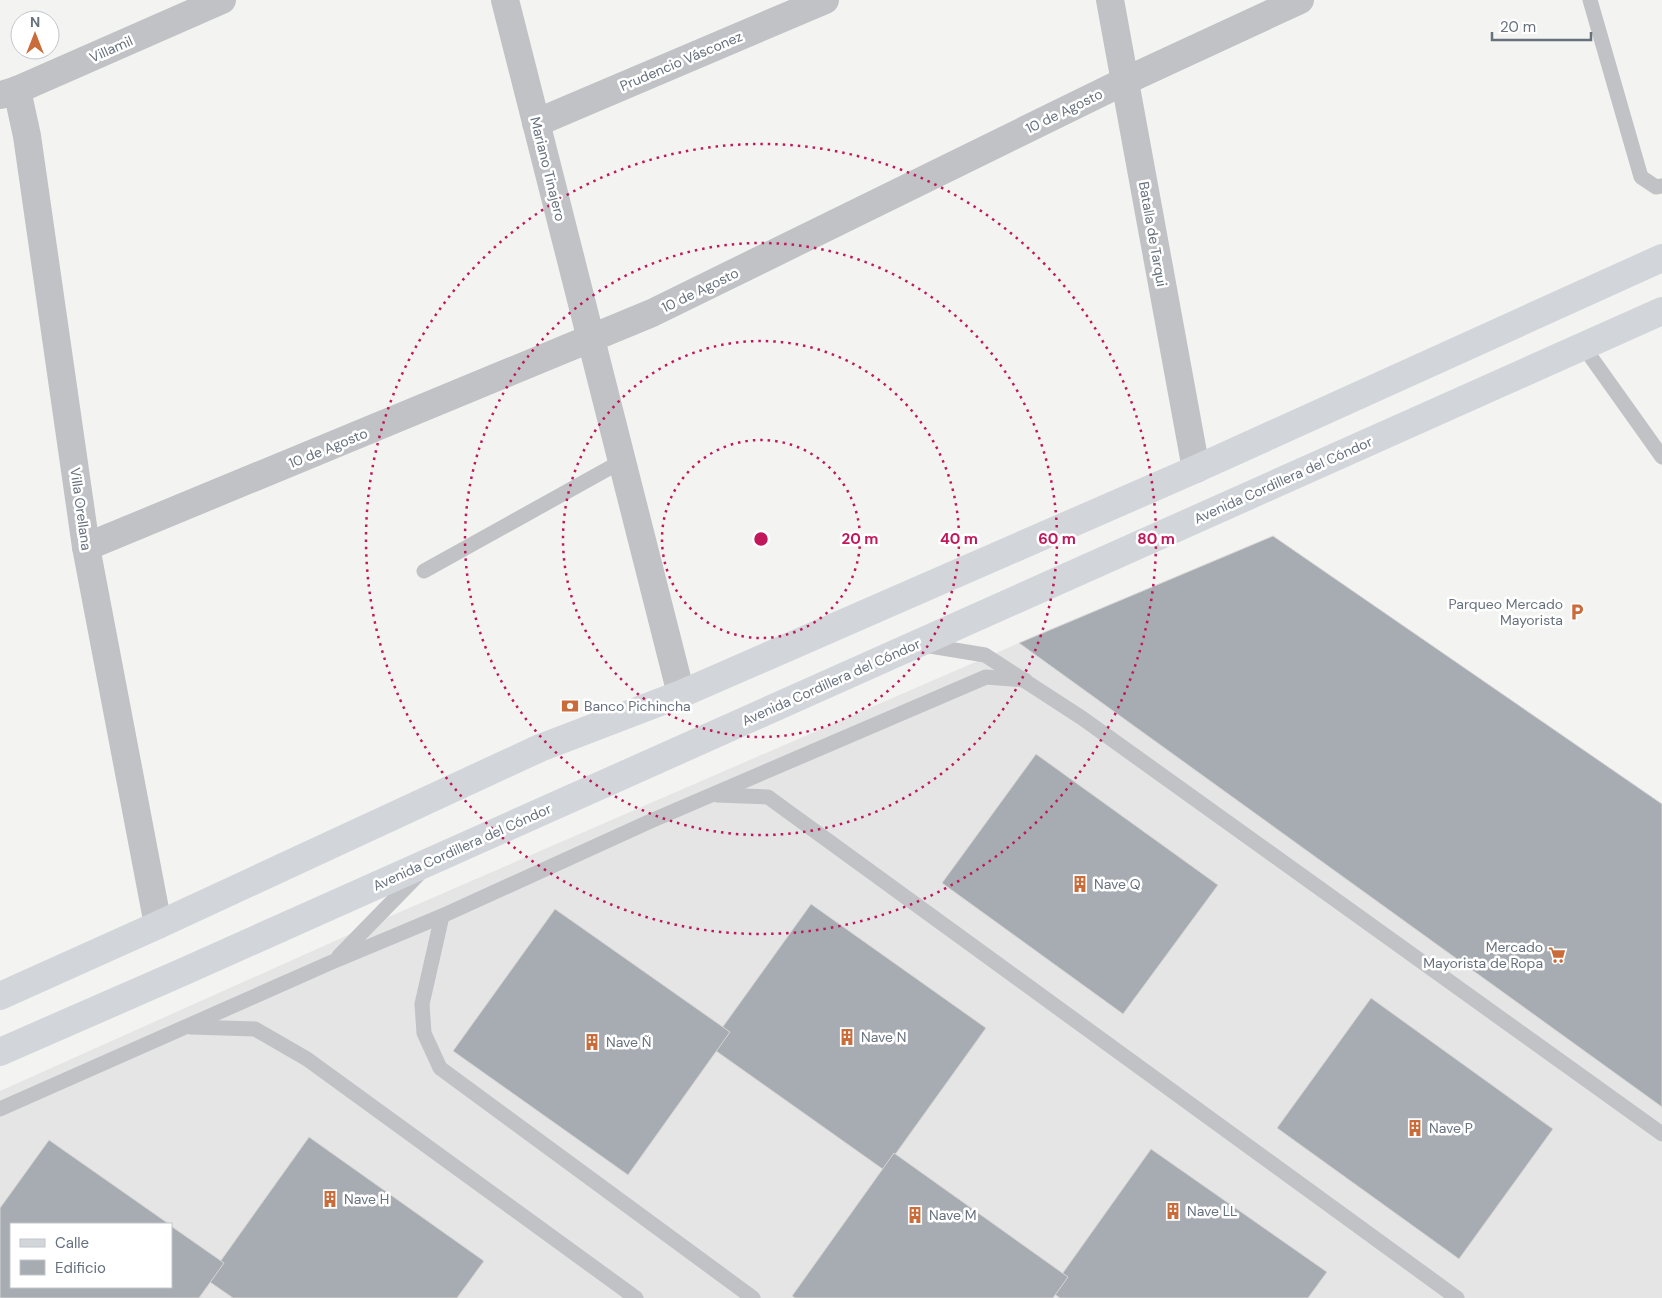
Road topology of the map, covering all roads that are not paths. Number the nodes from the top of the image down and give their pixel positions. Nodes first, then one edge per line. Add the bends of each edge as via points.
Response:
1 (222, 0) edge
2 (505, 0) edge
3 (825, 0) edge
4 (1110, 0) edge
5 (1300, 0) edge
6 (1590, 0) edge
7 (1126, 81) junction
8 (9, 93) edge
9 (536, 123) junction
10 (1662, 186) edge
11 (1662, 258) edge
12 (1662, 311) edge
13 (591, 338) junction
14 (1583, 346) junction
15 (1662, 457) edge
16 (622, 461) junction
17 (1196, 468) junction
18 (86, 547) junction
19 (424, 571) dead end
20 (917, 644) junction
21 (1025, 680) junction
22 (681, 694) junction
23 (713, 794) junction
24 (433, 860) junction
25 (442, 916) junction
26 (158, 925) junction
27 (332, 962) junction
28 (0, 996) edge
29 (187, 1027) junction
30 (0, 1052) edge
31 (0, 1109) edge
32 (1662, 1134) edge
33 (636, 1298) edge
34 (753, 1298) edge
35 (1457, 1298) edge

1 - 8 street, Villamil
2 - 9 street, Mariano Tinajero
3 - 9 street, Prudencio Vásconez
4 - 7 street, Batalla de Tarqui
5 - 7 street, 10 de Agosto
6 - 10 lane via 1641,177 1656,187
7 - 13 street, 10 de Agosto via 652,313
7 - 17 street, Batalla de Tarqui
8 - 18 street, Villa Orellana via 27,136
9 - 13 street, Mariano Tinajero
11 - 17 street
12 - 14 street, Avenida Cordillera del Cóndor
13 - 16 street, Mariano Tinajero
13 - 18 street, 10 de Agosto
14 - 15 lane
14 - 20 street, Avenida Cordillera del Cóndor
16 - 19 lane
16 - 22 street, Mariano Tinajero
17 - 22 street
18 - 26 street, Villa Orellana
20 - 21 lane via 985,655
20 - 24 street, Avenida Cordillera del Cóndor
21 - 23 lane via 986,677
21 - 32 lane
22 - 26 street via 540,748
23 - 25 lane
23 - 35 lane via 768,797
24 - 27 lane
24 - 30 street, Avenida Cordillera del Cóndor
25 - 27 lane
25 - 34 lane via 422,1004 424,1033 440,1068
26 - 28 street
27 - 29 lane
29 - 31 lane
29 - 33 lane via 255,1029 306,1059

